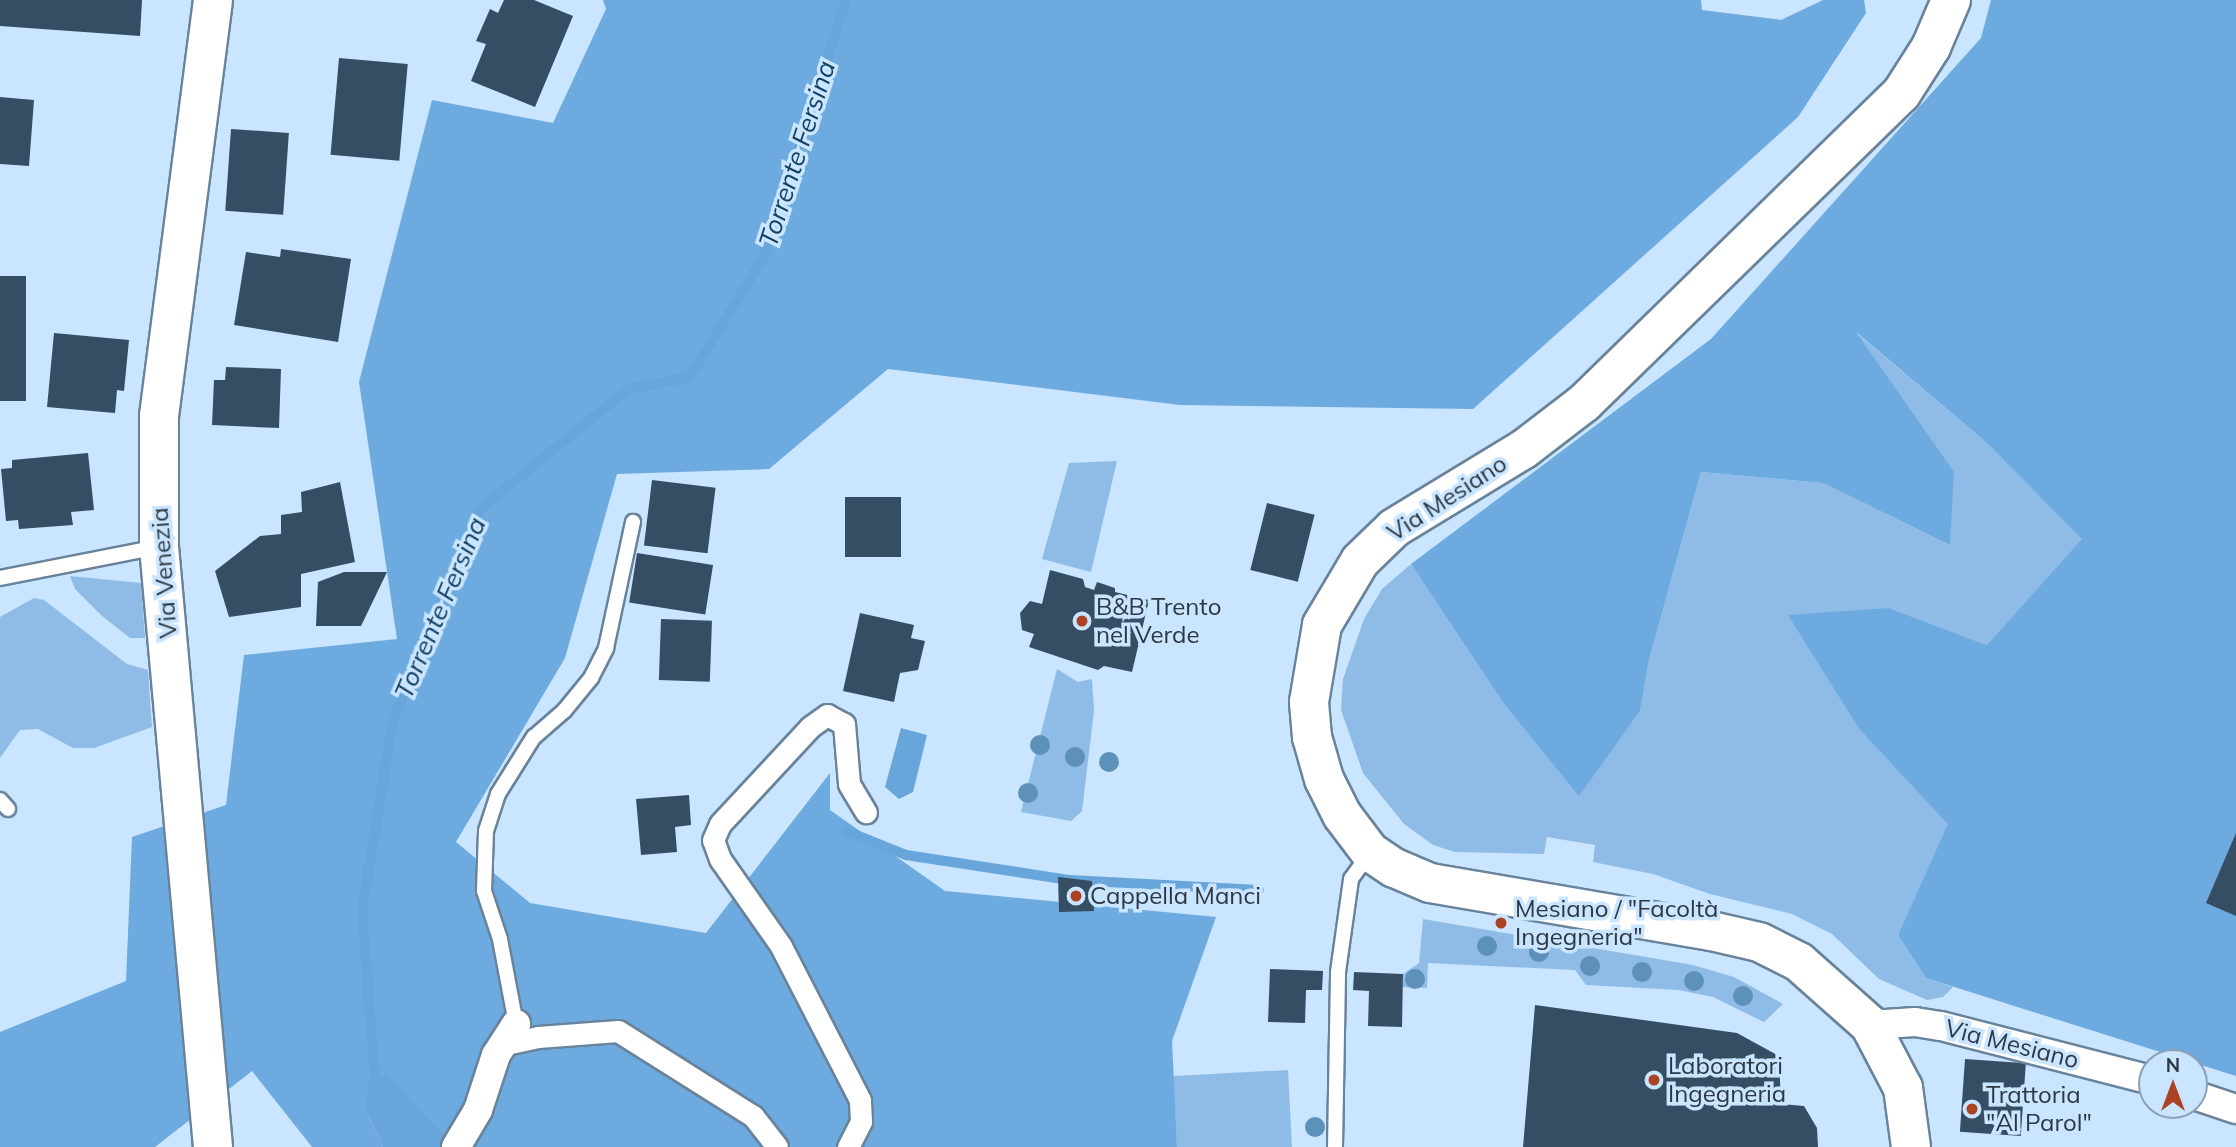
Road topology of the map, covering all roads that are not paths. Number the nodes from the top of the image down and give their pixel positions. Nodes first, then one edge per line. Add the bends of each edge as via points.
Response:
1 (213, 0) edge
2 (1951, 0) edge
3 (633, 522) dead end
4 (159, 547) junction
5 (0, 578) edge
6 (866, 812) dead end
7 (1370, 852) junction
8 (1870, 1025) junction
9 (508, 1035) junction
10 (2138, 1076) edge
11 (2208, 1100) edge
12 (2236, 1110) edge
13 (457, 1146) edge
14 (213, 1147) edge
15 (777, 1147) edge
16 (848, 1147) edge
17 (1335, 1147) edge
18 (1911, 1147) edge

1 - 4 main road, Via Venezia via 161,403
2 - 7 main road, Via Mesiano via 1931,47 1900,94 1584,403 1524,449 1394,528 1340,588 1322,625 1311,670 1312,737 1324,779 1342,815
3 - 9 lane via 606,648 591,678 564,711 534,737 498,794 486,831 484,891 500,939
4 - 5 lane
4 - 14 main road, Via Venezia
6 - 16 street via 849,784 844,724 827,716 810,727 720,824 713,840 720,859 781,946 860,1100 860,1121
7 - 8 main road, Via Mesiano via 1430,883 1759,942 1799,962
7 - 17 lane via 1350,879 1338,972
8 - 10 street, Via Mesiano via 1915,1022 1941,1026
8 - 18 main road, Via Mesiano via 1903,1088
9 - 13 street via 478,1110
9 - 15 street via 618,1031 753,1116
11 - 12 street

